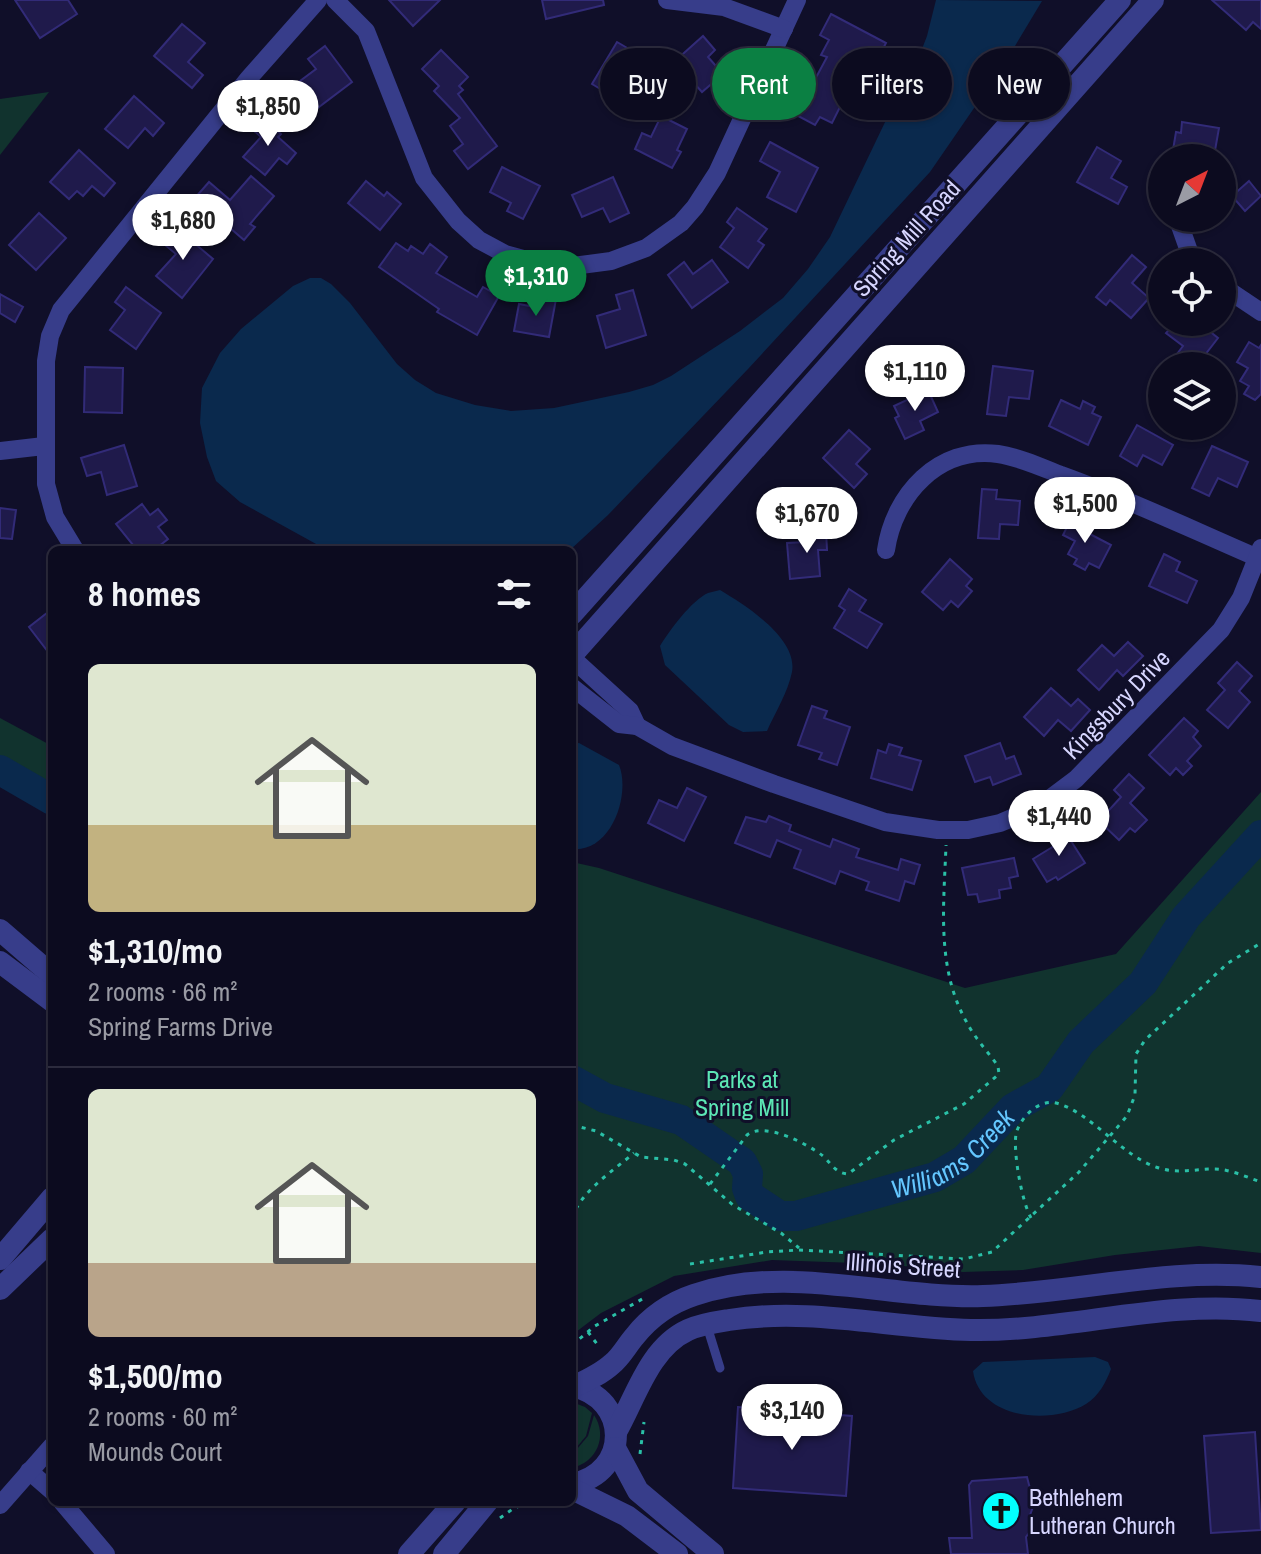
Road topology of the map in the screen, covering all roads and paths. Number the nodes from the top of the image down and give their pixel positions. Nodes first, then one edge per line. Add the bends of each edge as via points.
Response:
1 (318, 0) edge
2 (335, 0) edge
3 (667, 0) edge
4 (797, 0) edge
5 (1120, 0) edge
6 (1153, 0) edge
7 (784, 29) junction
8 (1236, 295) edge
9 (1261, 312) edge
10 (44, 446) junction
11 (0, 451) edge
12 (73, 546) edge
13 (886, 550) dead end
14 (1259, 553) edge
15 (576, 610) edge
16 (576, 651) edge
17 (576, 660) edge
18 (576, 690) edge
19 (637, 726) junction
20 (946, 846) dead end
21 (0, 930) edge
22 (1261, 943) edge
23 (0, 962) edge
24 (48, 972) edge
25 (48, 998) edge
26 (576, 1126) edge
27 (1109, 1138) junction
28 (634, 1153) junction
29 (1261, 1182) edge
30 (710, 1184) junction
31 (48, 1203) edge
32 (576, 1208) edge
33 (1031, 1218) junction
34 (48, 1243) edge
35 (799, 1250) junction
36 (0, 1259) edge
37 (690, 1264) dead end
38 (1261, 1277) edge
39 (0, 1289) edge
40 (1261, 1311) edge
41 (706, 1324) junction
42 (576, 1342) edge
43 (602, 1351) dead end
44 (720, 1368) dead end
45 (576, 1385) edge
46 (576, 1387) edge
47 (644, 1423) dead end
48 (615, 1440) junction
49 (48, 1450) edge
50 (641, 1464) dead end
51 (29, 1471) junction
52 (576, 1484) edge
53 (48, 1488) edge
54 (576, 1488) edge
55 (0, 1505) edge
56 (65, 1506) edge
57 (451, 1506) edge
58 (520, 1506) edge
59 (514, 1508) joint
60 (492, 1512) edge
61 (106, 1554) edge
62 (409, 1554) edge
63 (444, 1554) edge
64 (677, 1554) edge
65 (713, 1554) edge

1 - 10 street via 61,310 46,361
2 - 7 street via 366,31 424,178 439,201 479,240 505,254 549,266 591,265 630,256 681,223 717,173
3 - 7 street via 724,7
4 - 7 street
5 - 15 street, Spring Mill Road
6 - 16 street, Spring Mill Road
8 - 9 street
10 - 11 street
10 - 12 street via 49,501
13 - 14 street via 888,533 912,485 943,463 983,453 1020,460
14 - 19 street, Kingsbury Drive via 1237,606 1207,646 1067,787 1000,823 945,831 885,822 672,746
17 - 19 street, Kingsbury Drive via 630,711
18 - 19 street, Kingsbury Drive via 619,724
20 - 30 path via 948,974 967,1024 999,1074 964,1104 894,1140 848,1174 802,1143 753,1129
21 - 24 street
22 - 27 path via 1228,963 1145,1040 1136,1054 1134,1102
23 - 25 street
26 - 28 path
27 - 29 path via 1162,1169 1219,1169
27 - 33 path
27 - 33 path via 1054,1103 1029,1112 1016,1138
28 - 30 path via 680,1162
28 - 32 path
30 - 35 path
31 - 36 street
33 - 35 path via 998,1248 964,1259
34 - 39 street
35 - 37 path
38 - 45 street, Illinois Street via 1189,1275 970,1296 805,1283 731,1286 661,1311 613,1364
40 - 41 street via 1199,1308 973,1330 785,1315
41 - 44 lane
41 - 48 street via 674,1338 656,1357
42 - 43 path via 588,1332
46 - 48 street via 603,1402 613,1420
47 - 50 path
48 - 52 street via 611,1457 597,1473
48 - 65 street via 638,1491
49 - 51 street
51 - 53 street
51 - 55 street
54 - 64 street via 627,1516
56 - 61 street
57 - 62 street
58 - 59 path
59 - 60 path
60 - 63 street

